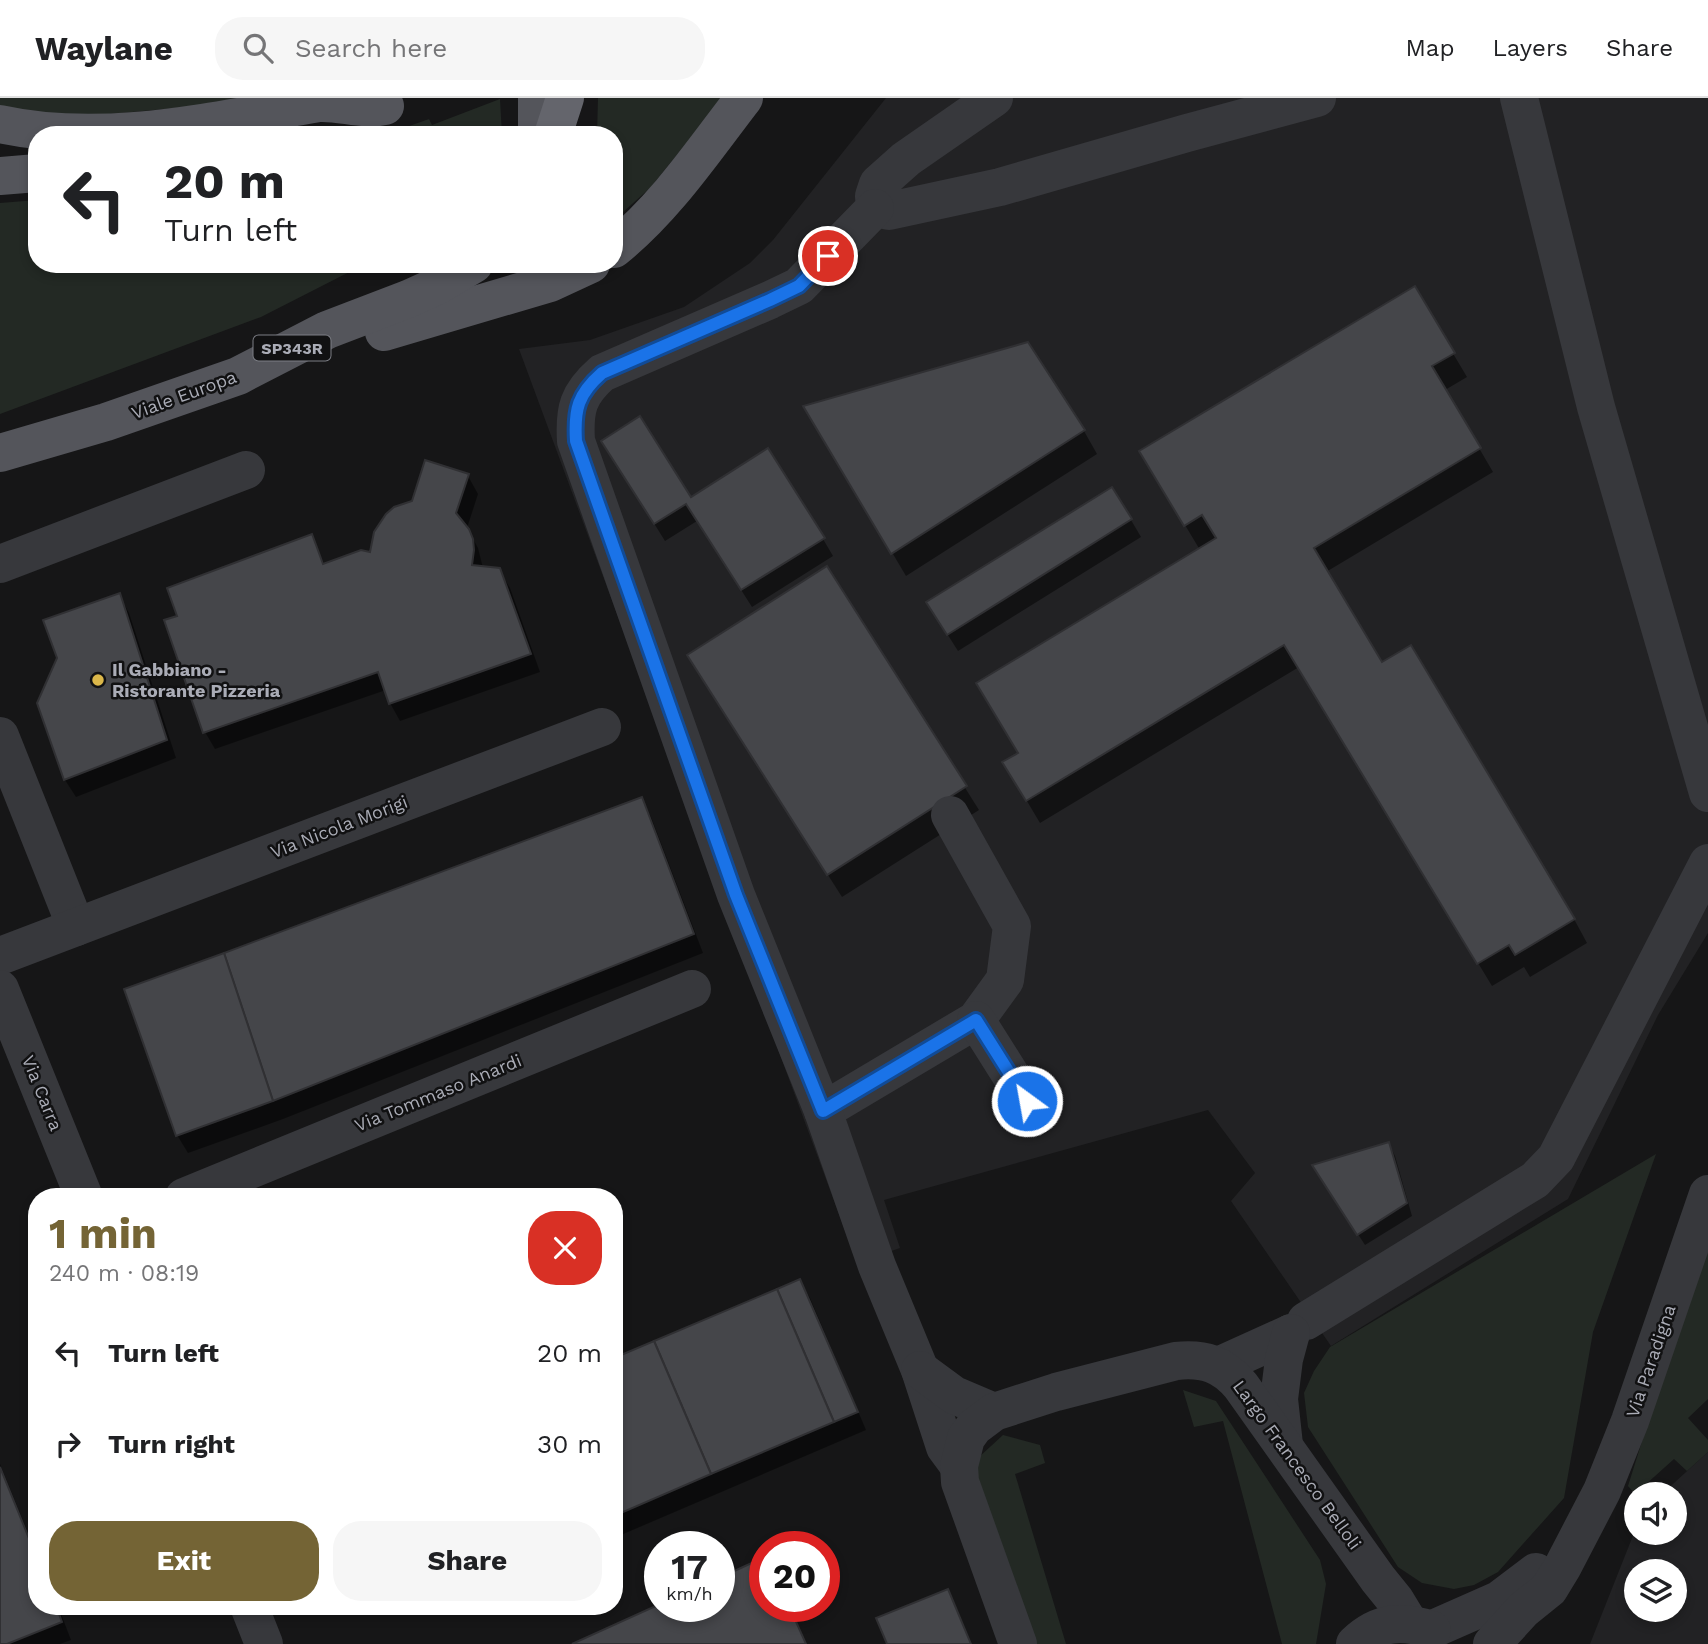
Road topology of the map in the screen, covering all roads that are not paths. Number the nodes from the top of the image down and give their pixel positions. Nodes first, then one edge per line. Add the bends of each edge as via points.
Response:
1 (537, 98) edge
2 (565, 98) edge
3 (744, 98) edge
4 (994, 98) edge
5 (1317, 98) edge
6 (1518, 98) edge
7 (397, 102) edge
8 (0, 124) edge
9 (171, 126) edge
10 (315, 126) edge
11 (537, 126) edge
12 (556, 126) edge
13 (28, 130) edge
14 (28, 174) edge
15 (0, 176) edge
16 (875, 208) junction
17 (623, 241) edge
18 (459, 273) edge
19 (570, 273) edge
20 (238, 376) junction
21 (106, 422) junction
22 (0, 453) edge
23 (246, 470) dead end
24 (0, 473) edge
25 (0, 564) edge
26 (602, 727) dead end
27 (0, 736) edge
28 (1708, 793) edge
29 (950, 815) dead end
30 (1708, 863) edge
31 (76, 927) junction
32 (0, 956) edge
33 (0, 989) edge
34 (692, 989) dead end
35 (976, 1020) junction
36 (1027, 1101) dead end
37 (823, 1111) junction
38 (80, 1188) edge
39 (206, 1188) edge
40 (1708, 1194) edge
41 (1306, 1321) dead end
42 (1218, 1366) junction
43 (920, 1370) junction
44 (994, 1412) junction
45 (1284, 1447) junction
46 (959, 1466) junction
47 (1584, 1523) junction
48 (253, 1615) edge
49 (1431, 1632) edge
50 (264, 1644) edge
51 (1018, 1644) edge
52 (1355, 1644) edge
53 (1492, 1644) edge

1 - 11 main road
2 - 12 highway
3 - 17 main road via 663,203
4 - 16 street via 878,184
5 - 16 street via 1000,187 889,211
6 - 28 street via 1596,407
7 - 9 main road via 366,108 319,103
7 - 10 main road
8 - 13 main road
14 - 15 main road
16 - 37 street via 799,286 602,373 587,386 575,423 576,441 736,895
18 - 20 main road, Viale Europa / SP343R via 408,299 327,330
19 - 20 main road, SP343R
20 - 21 main road, Viale Europa / SP343R
21 - 22 main road, Viale Europa / SP343R
21 - 24 street
23 - 25 street
26 - 31 street, Via Nicola Morigi
27 - 31 street
29 - 35 street via 1012,926 1004,980
30 - 41 street via 1556,1158 1535,1180
31 - 32 street, Via Nicola Morigi
33 - 38 street, Via Carra
34 - 39 street, Via Tommaso Anardi
35 - 36 street
35 - 37 street
37 - 43 street via 877,1266
40 - 47 street, Via Paradigna via 1627,1431
42 - 44 street, Largo Francesco Belloli via 1195,1359 1176,1361
42 - 45 street, Largo Francesco Belloli via 1232,1374
42 - 45 street via 1291,1333 1279,1399
43 - 44 street via 954,1395
43 - 46 street via 945,1447
44 - 46 street, Largo Francesco Belloli via 966,1438
45 - 49 street, Largo Francesco Belloli via 1378,1579
46 - 51 street, Largo Francesco Belloli via 966,1502
47 - 49 street, Via Paradigna via 1540,1569 1499,1600
47 - 53 street, Via Paradigna via 1549,1589
48 - 50 street
49 - 52 street, Via Paradigna via 1386,1625

